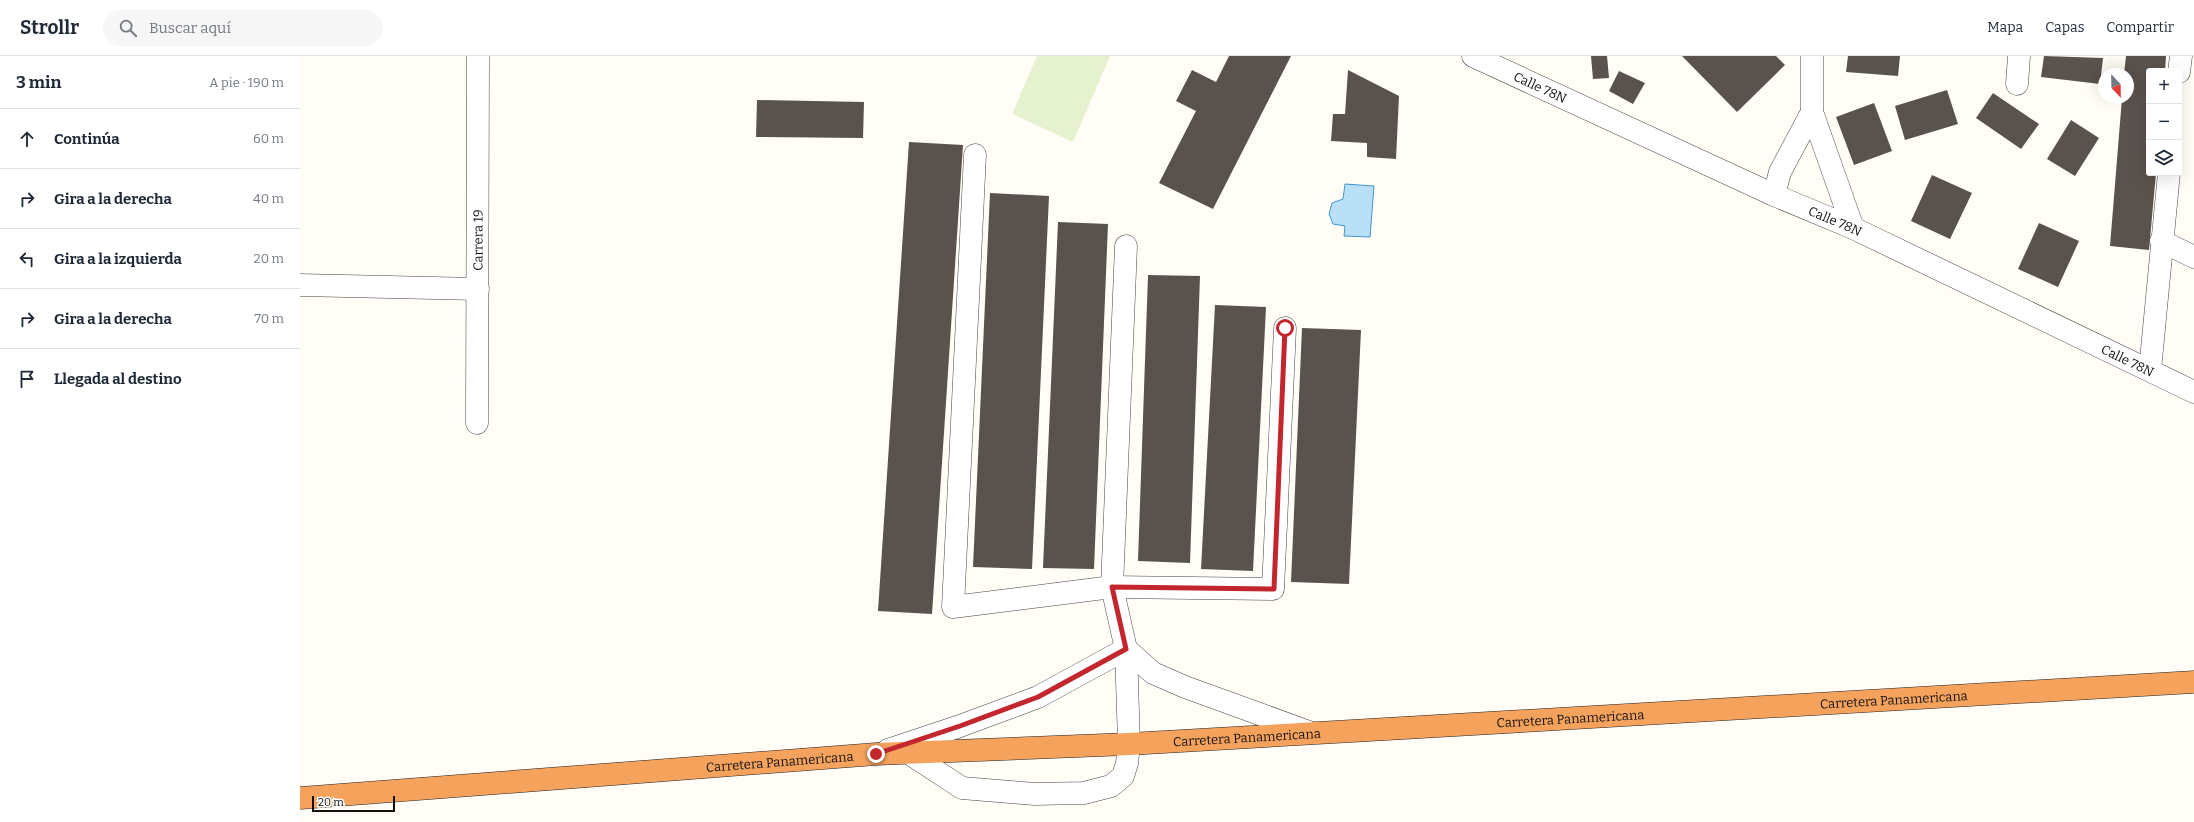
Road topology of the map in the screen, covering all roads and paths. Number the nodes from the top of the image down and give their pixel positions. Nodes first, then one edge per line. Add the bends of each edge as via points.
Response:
1 (478, 56) edge
2 (1473, 56) edge
3 (1812, 56) edge
4 (2019, 56) edge
5 (2181, 56) edge
6 (2180, 68) edge
7 (2017, 84) dead end
8 (1812, 112) junction
9 (975, 156) dead end
10 (2168, 176) edge
11 (1774, 195) junction
12 (1854, 228) junction
13 (2161, 242) junction
14 (1126, 246) dead end
15 (2194, 257) edge
16 (300, 285) edge
17 (478, 289) junction
18 (1285, 328) dead end
19 (2150, 370) junction
20 (2194, 392) edge
21 (477, 423) dead end
22 (1112, 587) junction
23 (1126, 649) junction
24 (2194, 682) edge
25 (1309, 732) junction
26 (1129, 744) junction
27 (907, 752) junction
28 (876, 754) junction
29 (300, 798) edge

1 - 17 street, Carrera 19
2 - 11 street, Calle 78N
3 - 8 street
4 - 7 street
5 - 6 street
8 - 11 street via 1780,172
8 - 12 street
9 - 22 street via 953,607
10 - 13 street
11 - 12 street, Calle 78N
12 - 19 street, Calle 78N
13 - 15 street
13 - 19 street
14 - 22 street
16 - 17 street
17 - 21 street, Carrera 19
18 - 22 street via 1274,589
19 - 20 street, Calle 78N
22 - 23 street
23 - 25 street via 1153,673
23 - 26 street
23 - 28 street via 1038,697
24 - 25 highway, Carretera Panamericana
25 - 26 highway, Carretera Panamericana
26 - 27 highway, Carretera Panamericana
26 - 27 street via 1123,776 1111,786 1084,793 1036,794 962,788
27 - 28 highway, Carretera Panamericana
28 - 29 highway, Carretera Panamericana

